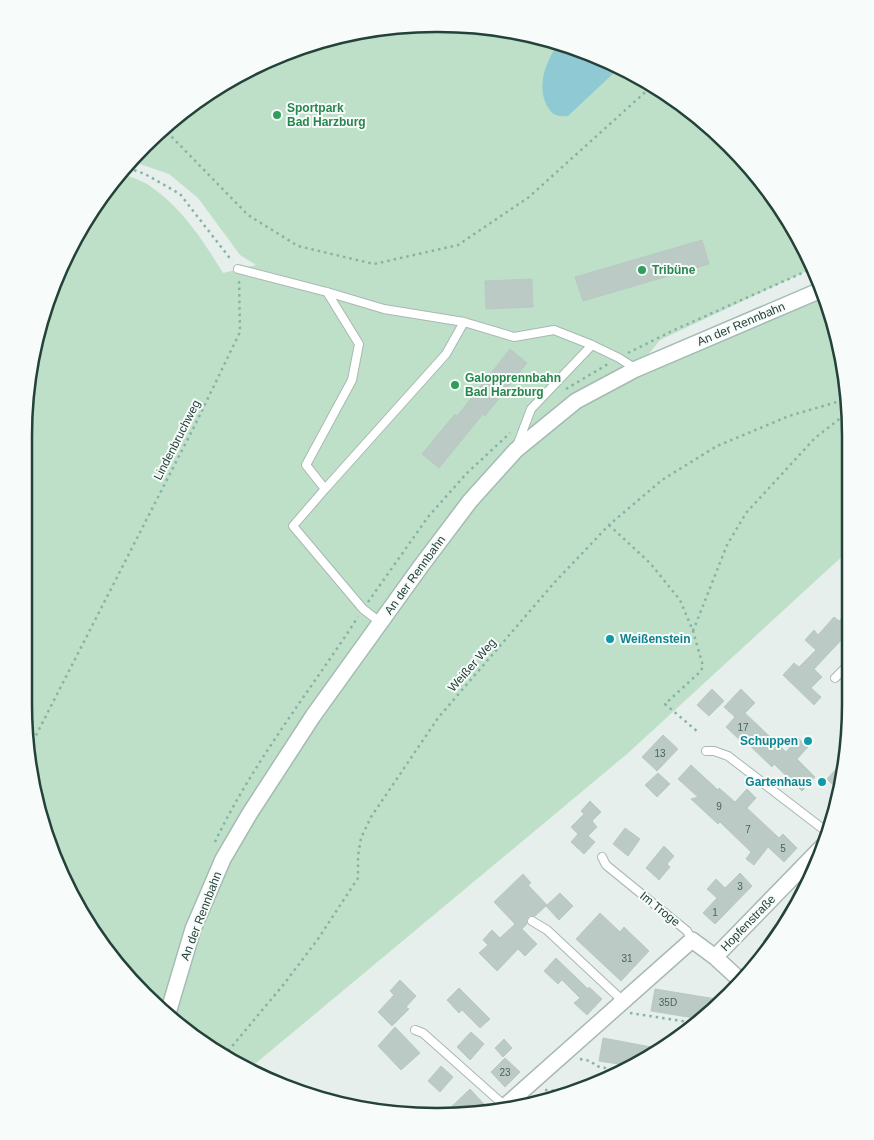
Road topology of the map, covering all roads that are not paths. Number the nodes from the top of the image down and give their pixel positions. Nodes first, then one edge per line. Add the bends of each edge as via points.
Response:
1 (238, 269) road end
2 (326, 292) junction
3 (815, 293) edge
4 (464, 322) junction
5 (592, 345) junction
6 (636, 369) junction
7 (516, 450) junction
8 (325, 489) junction
9 (380, 622) junction
10 (842, 671) edge
11 (835, 678) dead end
12 (706, 751) dead end
13 (822, 828) edge
14 (602, 857) dead end
15 (811, 859) edge
16 (532, 921) dead end
17 (692, 940) junction
18 (715, 957) junction
19 (735, 976) edge
20 (618, 1005) junction
21 (170, 1007) edge
22 (415, 1030) dead end
23 (512, 1101) edge
24 (500, 1102) edge

1 - 2 lane
2 - 4 lane via 384,309
2 - 8 lane via 358,344 352,380 306,465
3 - 6 main road, An der Rennbahn
4 - 5 lane via 514,337 554,330
4 - 8 lane via 446,354
5 - 6 lane
5 - 7 lane via 531,409
6 - 7 main road, An der Rennbahn via 576,401
7 - 9 main road, An der Rennbahn via 470,501
8 - 9 lane via 293,526 363,609
9 - 21 main road, An der Rennbahn via 313,716 223,859 193,929
10 - 11 lane
12 - 13 lane via 728,756
14 - 17 lane, Im Troge via 606,865 687,931
15 - 18 main road, Hopfenstraße
16 - 20 lane via 547,930
17 - 18 main road, Hopfenstraße
17 - 20 main road
18 - 19 main road, Hopfenstraße
20 - 23 main road
22 - 24 lane via 424,1034

